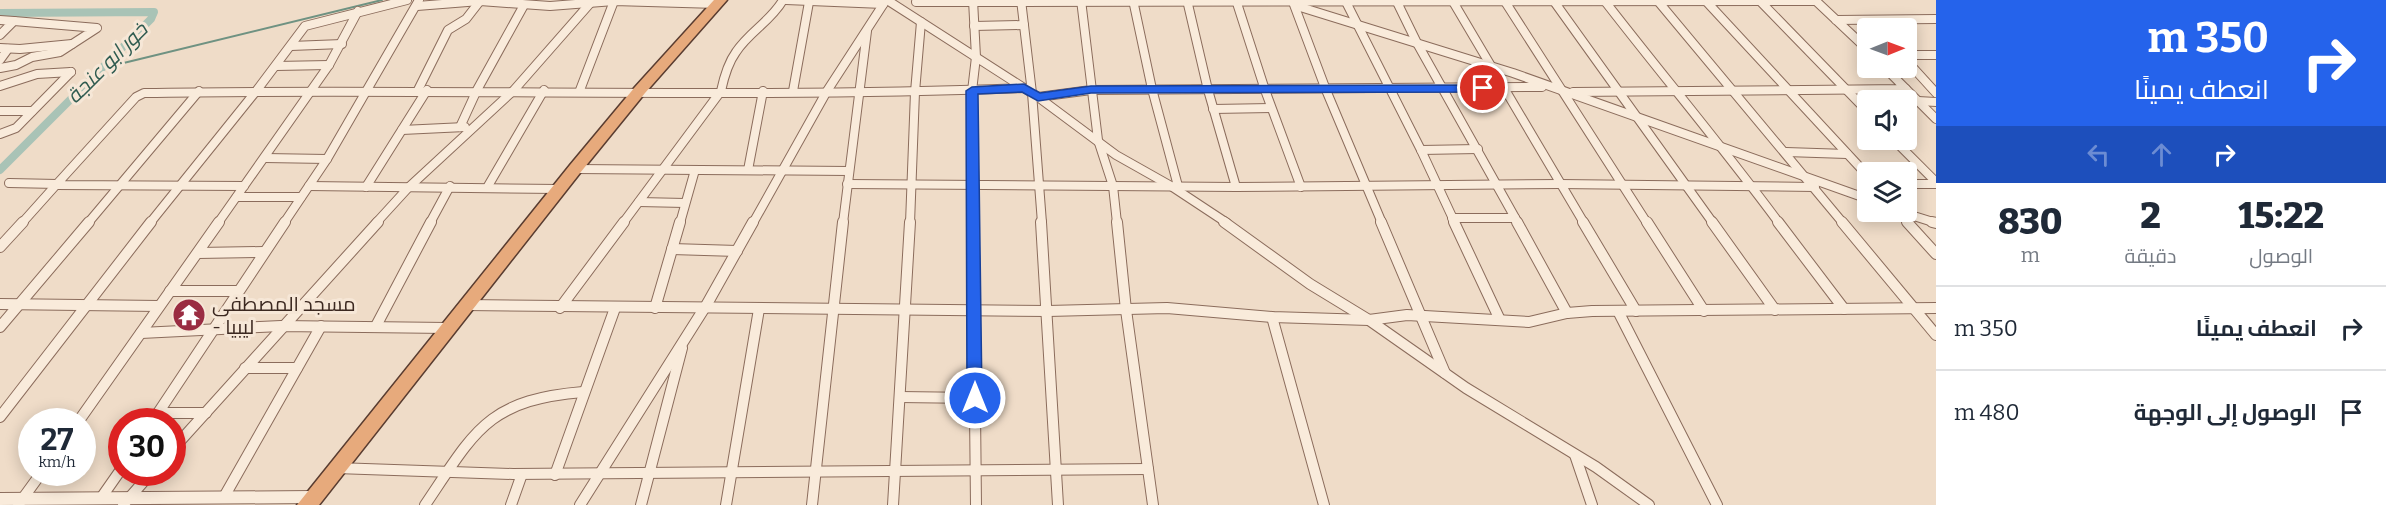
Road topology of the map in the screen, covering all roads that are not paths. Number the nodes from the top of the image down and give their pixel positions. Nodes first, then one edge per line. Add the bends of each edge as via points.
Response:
1 (407, 0) edge
2 (784, 0) edge
3 (1658, 0) edge
4 (1706, 0) edge
5 (1760, 0) edge
6 (480, 1) edge
7 (592, 1) edge
8 (614, 1) edge
9 (653, 1) edge
10 (819, 1) edge
11 (885, 1) edge
12 (916, 1) edge
13 (973, 1) edge
14 (1021, 1) edge
15 (1082, 1) edge
16 (1134, 1) edge
17 (1187, 1) edge
18 (1236, 1) edge
19 (1345, 1) edge
20 (1397, 1) edge
21 (1452, 1) edge
22 (1505, 1) edge
23 (1605, 1) edge
24 (1816, 1) edge
25 (719, 2) edge
26 (809, 2) junction
27 (1293, 2) edge
28 (1554, 2) edge
29 (418, 3) edge
30 (523, 3) edge
31 (358, 11) junction
32 (1936, 19) edge
33 (0, 20) edge
34 (917, 20) junction
35 (1836, 20) junction
36 (14, 21) junction
37 (1358, 24) junction
38 (868, 25) junction
39 (1024, 25) junction
40 (974, 26) junction
41 (0, 35) edge
42 (1857, 40) edge
43 (1417, 43) junction
44 (74, 44) junction
45 (342, 44) junction
46 (291, 46) junction
47 (4, 48) edge
48 (1936, 55) edge
49 (976, 57) junction
50 (1917, 57) edge
51 (0, 60) edge
52 (329, 65) junction
53 (276, 66) junction
54 (1491, 67) junction
55 (0, 68) edge
56 (1917, 71) edge
57 (1895, 78) edge
58 (0, 86) edge
59 (1550, 87) junction
60 (1442, 88) junction
61 (1503, 88) junction
62 (1152, 89) junction
63 (1389, 89) junction
64 (1906, 89) junction
65 (257, 90) junction
66 (312, 90) junction
67 (367, 90) junction
68 (422, 90) junction
69 (477, 90) junction
70 (514, 90) junction
71 (544, 90) junction
72 (580, 90) junction
73 (640, 90) junction
74 (858, 90) junction
75 (1091, 90) junction
76 (1208, 90) junction
77 (1264, 90) junction
78 (1326, 90) junction
79 (1619, 90) junction
80 (1673, 90) junction
81 (1732, 90) junction
82 (1787, 90) junction
83 (1846, 90) junction
84 (199, 91) junction
85 (721, 91) junction
86 (763, 91) junction
87 (793, 91) junction
88 (827, 91) junction
89 (972, 91) junction
90 (1564, 91) junction
91 (915, 92) junction
92 (1031, 93) junction
93 (1936, 93) edge
94 (1857, 101) edge
95 (1918, 101) junction
96 (1936, 102) edge
97 (1271, 108) junction
98 (1214, 109) junction
99 (0, 111) edge
100 (32, 111) junction
101 (1637, 116) junction
102 (1936, 119) edge
103 (460, 127) junction
104 (473, 128) junction
105 (402, 130) junction
106 (0, 134) edge
107 (1098, 140) junction
108 (1719, 144) junction
109 (1478, 149) junction
110 (1421, 150) junction
111 (1904, 150) edge
112 (1786, 152) junction
113 (1847, 154) junction
114 (265, 158) junction
115 (327, 159) junction
116 (1857, 164) edge
117 (575, 169) junction
118 (664, 170) junction
119 (695, 170) junction
120 (748, 170) junction
121 (783, 171) junction
122 (849, 171) junction
123 (1807, 178) junction
124 (9, 183) dead end
125 (1936, 183) edge
126 (56, 184) junction
127 (847, 184) junction
128 (1560, 184) junction
129 (1917, 184) edge
130 (912, 185) junction
131 (973, 185) junction
132 (1037, 185) junction
133 (1367, 185) junction
134 (1497, 185) junction
135 (1623, 185) junction
136 (1750, 185) junction
137 (118, 186) junction
138 (244, 186) junction
139 (309, 186) junction
140 (450, 186) junction
141 (488, 186) junction
142 (1113, 186) junction
143 (1174, 186) junction
144 (1437, 186) junction
145 (1688, 186) junction
146 (178, 187) junction
147 (366, 187) junction
148 (1236, 187) junction
149 (1301, 187) junction
150 (1815, 187) junction
151 (408, 188) junction
152 (559, 189) junction
153 (1857, 195) edge
154 (237, 197) junction
155 (301, 197) junction
156 (639, 202) junction
157 (685, 203) junction
158 (1917, 217) edge
159 (1452, 218) junction
160 (1515, 218) junction
161 (1909, 222) edge
162 (1936, 223) edge
163 (0, 248) edge
164 (672, 249) junction
165 (737, 250) junction
166 (198, 252) junction
167 (263, 252) junction
168 (1936, 254) edge
169 (170, 291) junction
170 (237, 291) junction
171 (0, 304) edge
172 (19, 304) junction
173 (88, 304) junction
174 (466, 305) junction
175 (159, 306) junction
176 (560, 308) junction
177 (615, 308) junction
178 (655, 308) junction
179 (1915, 308) junction
180 (1936, 308) edge
181 (704, 309) junction
182 (759, 309) junction
183 (904, 309) junction
184 (1844, 309) junction
185 (833, 310) junction
186 (974, 310) junction
187 (1126, 310) junction
188 (1775, 310) junction
189 (1048, 311) junction
190 (1618, 311) junction
191 (1636, 311) junction
192 (1704, 311) junction
193 (1567, 313) junction
194 (1421, 316) junction
195 (1272, 317) junction
196 (1369, 320) junction
197 (1500, 320) junction
198 (281, 326) junction
199 (321, 326) junction
200 (376, 326) junction
201 (0, 327) edge
202 (447, 328) junction
203 (212, 329) junction
204 (141, 333) junction
205 (1936, 335) edge
206 (684, 340) junction
207 (245, 368) junction
208 (297, 368) junction
209 (1445, 374) junction
210 (583, 392) junction
211 (900, 397) junction
212 (975, 398) junction
213 (88, 408) edge
214 (161, 408) edge
215 (206, 413) junction
216 (186, 415) edge
217 (0, 417) edge
218 (186, 435) edge
219 (1575, 454) junction
220 (336, 468) junction
221 (1148, 469) junction
222 (816, 470) junction
223 (975, 470) junction
224 (1054, 470) junction
225 (731, 471) junction
226 (895, 471) junction
227 (447, 473) junction
228 (649, 473) junction
229 (522, 474) junction
230 (598, 474) junction
231 (555, 475) junction
232 (32, 486) edge
233 (109, 486) edge
234 (140, 486) edge
235 (224, 497) junction
236 (101, 498) junction
237 (0, 499) edge
238 (127, 501) edge
239 (161, 501) edge
240 (310, 501) edge
241 (21, 502) edge
242 (425, 505) edge
243 (511, 505) edge
244 (580, 505) edge
245 (641, 505) edge
246 (726, 505) edge
247 (812, 505) edge
248 (893, 505) edge
249 (976, 505) edge
250 (1058, 505) edge
251 (1153, 505) edge
252 (1324, 505) edge
253 (1592, 505) edge
254 (1649, 505) edge
255 (1717, 505) edge

1 - 31 street
2 - 26 street
2 - 85 street via 731,58
3 - 4 street
3 - 23 street
3 - 81 street
4 - 5 street
4 - 82 street
5 - 24 street
5 - 83 street
6 - 29 street
6 - 30 street
6 - 68 street via 466,19 448,30
7 - 8 street
7 - 30 street via 563,6
7 - 70 street
8 - 9 street
8 - 72 street
9 - 25 street
10 - 11 street
10 - 26 street
11 - 34 street
11 - 38 street
12 - 13 street
12 - 34 street
13 - 14 street
13 - 40 street
14 - 15 street
14 - 39 street
15 - 16 street
15 - 75 street
16 - 17 street
16 - 62 street
17 - 18 street
17 - 76 street
18 - 27 street
18 - 77 street
19 - 20 street
19 - 27 street
19 - 37 street
20 - 21 street
20 - 43 street
21 - 22 street
21 - 54 street
22 - 28 street
22 - 90 street
23 - 28 street
23 - 80 street
24 - 35 street
25 - 73 highway
26 - 87 street
27 - 37 street
27 - 78 street
28 - 79 street
29 - 67 street
30 - 69 street
31 - 45 street
31 - 46 street via 308,24
32 - 35 street
33 - 36 street
34 - 49 street
34 - 91 street
35 - 42 street
36 - 41 street
36 - 44 street via 97,28
37 - 43 street
37 - 63 street
38 - 74 street
38 - 88 street
39 - 40 street
39 - 92 street
40 - 49 street
43 - 54 street
43 - 60 street
44 - 47 street
44 - 55 street via 60,52
45 - 46 street
45 - 52 street
46 - 53 street
47 - 51 street
48 - 50 street
49 - 89 street
49 - 92 street
52 - 53 street
52 - 66 street
53 - 65 street
54 - 59 street
54 - 61 street
56 - 93 street
57 - 64 street
58 - 100 street via 37,74 71,72
59 - 61 street
59 - 90 street
60 - 61 street
60 - 63 street
60 - 109 street
61 - 128 street
62 - 75 street
62 - 76 street
62 - 143 street
63 - 78 street
63 - 110 street
64 - 83 street
64 - 95 street
65 - 66 street
65 - 84 street
65 - 146 street
66 - 67 street
66 - 114 street
67 - 68 street
67 - 115 street
68 - 69 street
68 - 105 street
69 - 70 street
69 - 103 street
70 - 71 street
70 - 104 street
71 - 72 street
71 - 141 street
72 - 73 street
73 - 85 street
73 - 117 highway
74 - 88 street
74 - 91 street
74 - 122 street
75 - 92 street
75 - 107 street
76 - 77 street
76 - 98 street
77 - 78 street
77 - 97 street
78 - 133 street
79 - 80 street
79 - 90 street
79 - 101 street
80 - 81 street
80 - 108 street
81 - 82 street
81 - 112 street
82 - 83 street
82 - 113 street
83 - 94 street
84 - 126 street via 144,93 136,97
84 - 137 street
85 - 86 street
85 - 118 street
86 - 87 street
86 - 120 street
87 - 88 street
88 - 121 street
89 - 91 street
89 - 92 street
89 - 131 street
90 - 101 street
90 - 135 street
91 - 130 street
92 - 107 street
92 - 132 street
95 - 96 street
95 - 102 street
97 - 98 street
97 - 149 street
98 - 148 street
99 - 100 street
100 - 106 street via 16,128
101 - 108 street
101 - 145 street
103 - 104 street
103 - 105 street
104 - 151 street
105 - 147 street
107 - 142 street
107 - 143 street via 1116,155
108 - 123 street
108 - 136 street
109 - 110 street
109 - 134 street
110 - 144 street
111 - 125 street
112 - 113 street
112 - 123 street
113 - 116 street
114 - 115 street
114 - 138 street
115 - 139 street
117 - 118 street
117 - 152 highway
118 - 119 street
118 - 156 street
119 - 120 street
119 - 157 street
120 - 121 street
121 - 122 street
121 - 165 street
122 - 127 street
123 - 150 street
123 - 153 street
124 - 126 street
125 - 129 street
126 - 137 street
126 - 163 street
127 - 130 street
127 - 185 street
128 - 134 street
128 - 135 street
128 - 191 street
130 - 131 street
130 - 183 street
131 - 132 street
131 - 186 street
132 - 142 street
132 - 189 street
133 - 144 street
133 - 149 street
133 - 194 street
134 - 144 street
134 - 160 street
135 - 145 street
135 - 192 street
136 - 145 street
136 - 150 street
136 - 184 street
137 - 146 street
137 - 172 street
138 - 146 street
138 - 154 street
139 - 147 street
139 - 155 street
140 - 141 street
140 - 151 street
140 - 200 street
141 - 152 street
142 - 143 street
142 - 187 street
143 - 148 street
143 - 196 street via 1310,284
144 - 159 street
145 - 188 street
146 - 173 street
147 - 151 street
148 - 149 street
150 - 179 street
151 - 198 street
152 - 174 highway
154 - 155 street
154 - 166 street
155 - 167 street
156 - 157 street
156 - 176 street
157 - 164 street
158 - 162 street
159 - 160 street
159 - 197 street
160 - 193 street
161 - 168 street
164 - 165 street
164 - 178 street
165 - 181 street
166 - 167 street
166 - 169 street
167 - 170 street
169 - 170 street
169 - 175 street
170 - 203 street
171 - 172 street
172 - 173 street
172 - 201 street
173 - 175 street
173 - 217 street
174 - 176 street
174 - 202 highway
175 - 204 street
176 - 177 street
177 - 178 street
177 - 210 street
178 - 181 street
179 - 180 street
179 - 184 street
179 - 205 street
181 - 182 street
181 - 206 street
182 - 185 street
182 - 225 street
183 - 185 street
183 - 186 street
183 - 211 street
184 - 188 street
185 - 222 street
186 - 189 street
186 - 212 street
187 - 189 street
187 - 195 street via 1186,308
187 - 221 street
188 - 192 street
189 - 224 street
190 - 191 street
190 - 193 street
190 - 255 street
191 - 192 street
193 - 197 street via 1537,321
194 - 196 street
194 - 197 street
194 - 209 street
195 - 196 street
195 - 252 street
196 - 209 street
198 - 199 street
198 - 203 street
198 - 207 street
199 - 200 street
199 - 208 street
200 - 202 street
202 - 220 highway
203 - 204 street
203 - 214 street
204 - 213 street
206 - 228 street
206 - 230 street
207 - 208 street
207 - 215 street
208 - 235 street
209 - 219 street
210 - 227 street via 530,399 507,408 476,434
210 - 231 street
211 - 212 street
211 - 226 street
212 - 223 street
215 - 216 street
215 - 218 street
219 - 253 street
219 - 254 street
220 - 227 street
220 - 240 highway
221 - 224 street
221 - 251 street
222 - 225 street
222 - 226 street
222 - 247 street
223 - 224 street
223 - 226 street
223 - 249 street
224 - 250 street
225 - 228 street
225 - 246 street
226 - 248 street
227 - 229 street
227 - 242 street
228 - 230 street
228 - 245 street
229 - 231 street
229 - 243 street
230 - 231 street
230 - 244 street
232 - 241 street
233 - 236 street
234 - 238 street
235 - 239 street
235 - 240 street
236 - 238 street
236 - 241 street
237 - 241 street
238 - 239 street

